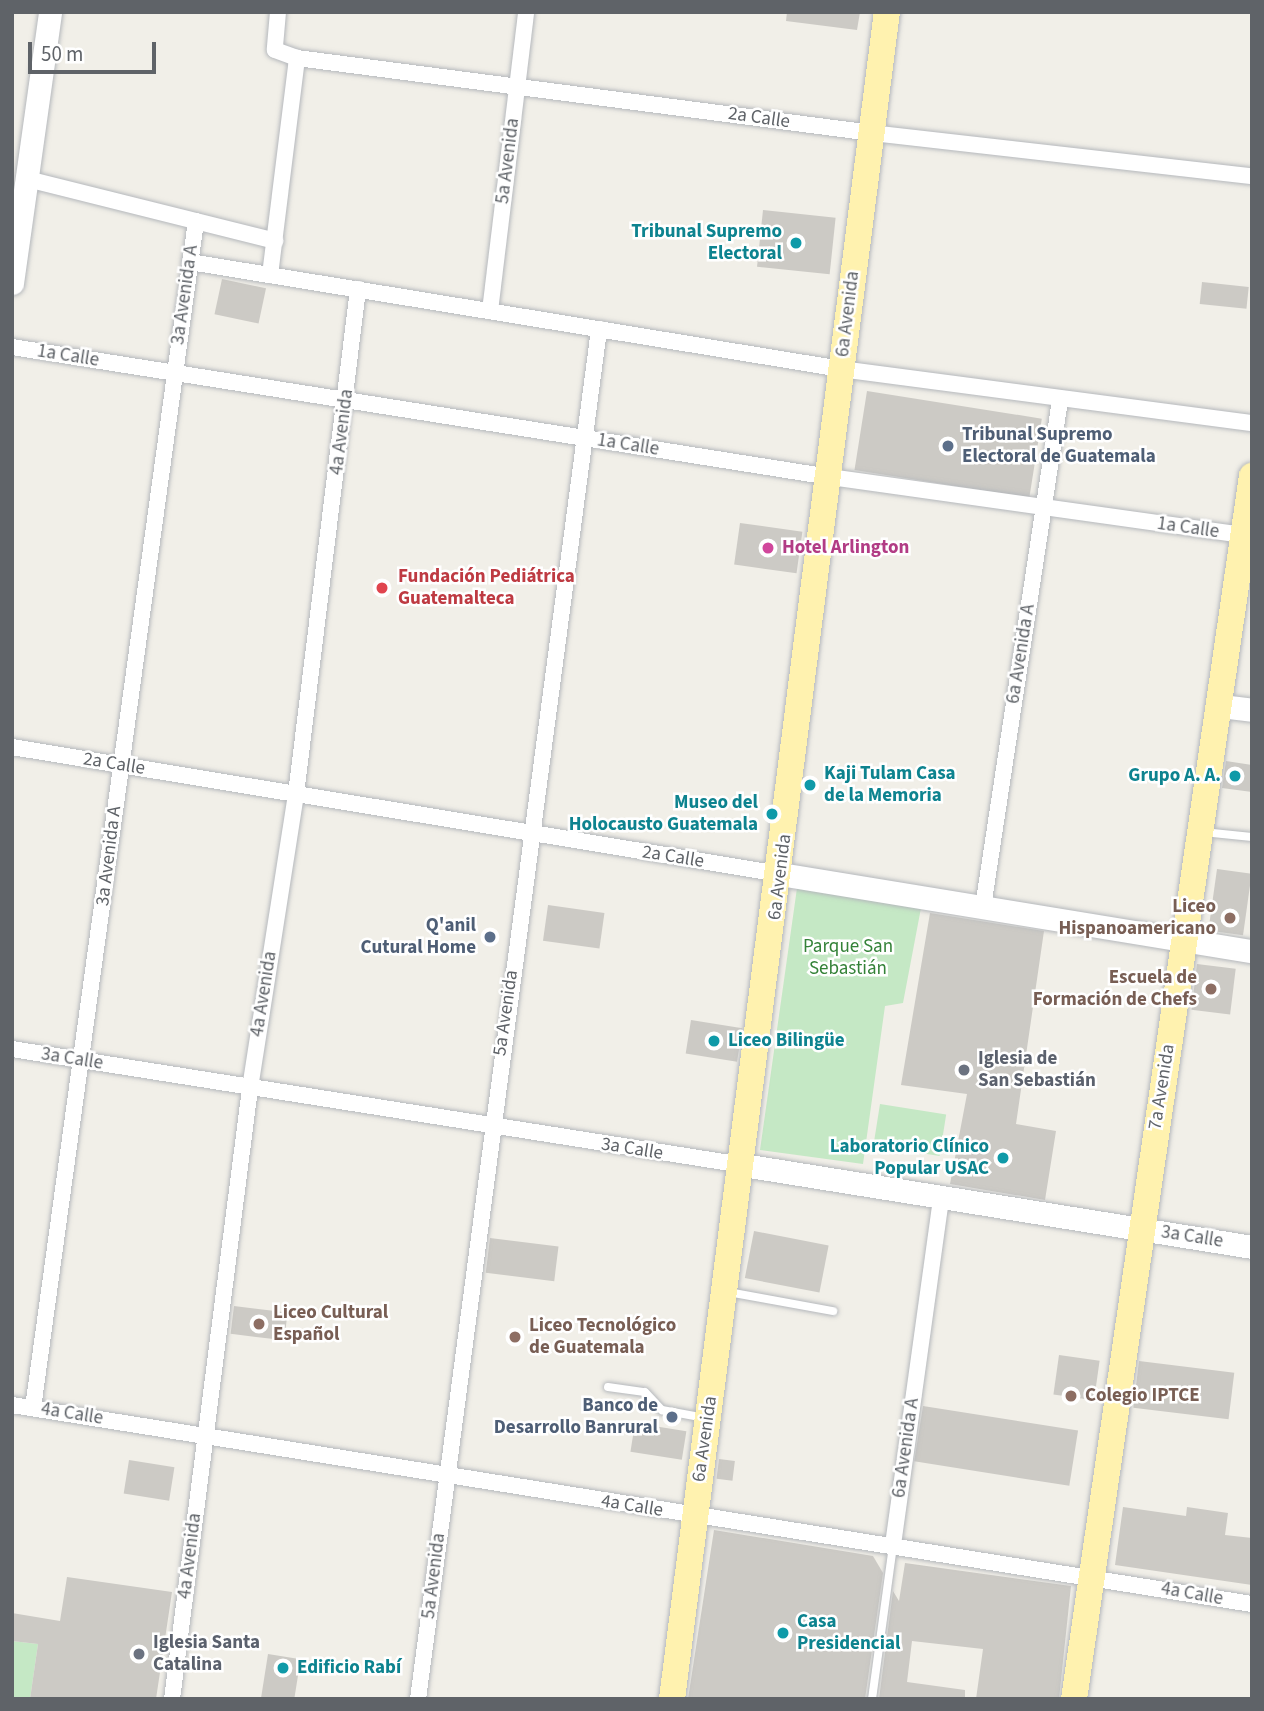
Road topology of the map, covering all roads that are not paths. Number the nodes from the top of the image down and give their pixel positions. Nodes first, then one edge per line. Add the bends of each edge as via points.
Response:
1 (50, 12) edge
2 (278, 12) edge
3 (526, 12) edge
4 (887, 12) edge
5 (297, 58) junction
6 (517, 85) junction
7 (872, 133) junction
8 (1252, 176) edge
9 (27, 179) junction
10 (196, 221) junction
11 (275, 241) junction
12 (190, 262) junction
13 (270, 275) junction
14 (12, 283) edge
15 (358, 289) junction
16 (490, 311) junction
17 (599, 329) junction
18 (12, 347) edge
19 (841, 369) junction
20 (174, 375) junction
21 (1060, 400) junction
22 (347, 401) junction
23 (1252, 423) edge
24 (584, 438) junction
25 (830, 477) junction
26 (1252, 478) edge
27 (1044, 508) junction
28 (1244, 535) junction
29 (1221, 706) junction
30 (1252, 710) edge
31 (12, 747) edge
32 (121, 765) junction
33 (296, 794) junction
34 (1202, 831) junction
35 (531, 833) junction
36 (1252, 837) edge
37 (780, 874) junction
38 (983, 907) junction
39 (1185, 940) junction
40 (1252, 951) edge
41 (12, 1049) edge
42 (83, 1060) junction
43 (250, 1088) junction
44 (490, 1127) junction
45 (743, 1165) junction
46 (941, 1197) junction
47 (1139, 1229) junction
48 (1252, 1247) edge
49 (725, 1292) junction
50 (833, 1311) dead end
51 (608, 1387) dead end
52 (12, 1405) edge
53 (33, 1408) junction
54 (708, 1418) junction
55 (205, 1436) junction
56 (446, 1475) junction
57 (695, 1517) junction
58 (892, 1545) junction
59 (1091, 1577) junction
60 (1252, 1604) edge
61 (172, 1699) edge
62 (418, 1699) edge
63 (672, 1699) edge
64 (872, 1699) edge
65 (1074, 1699) edge

1 - 9 street
2 - 5 street, 2a Calle via 275,51
3 - 6 street, 5a Avenida
4 - 7 main road, 6a Avenida
5 - 6 street, 2a Calle
5 - 11 street
6 - 7 street, 2a Calle
6 - 16 street, 5a Avenida
7 - 8 street, 2a Calle
7 - 19 main road, 6a Avenida
9 - 10 street
9 - 14 street
10 - 11 street
10 - 12 street, 3a Avenida A
11 - 13 street
12 - 13 street
12 - 20 street, 3a Avenida A
13 - 15 street
15 - 16 street
15 - 22 street, 4a Avenida
16 - 17 street
17 - 19 street
17 - 24 street, 5a Avenida
18 - 20 street, 1a Calle
19 - 21 street
19 - 25 main road, 6a Avenida
20 - 22 street, 1a Calle
20 - 32 street, 3a Avenida A
21 - 23 street
21 - 27 street, 6a Avenida A
22 - 24 street, 1a Calle
22 - 33 street, 4a Avenida
24 - 25 street, 1a Calle
24 - 35 street, 5a Avenida
25 - 27 street, 1a Calle
25 - 37 main road, 6a Avenida
26 - 28 main road, 7a Avenida
27 - 28 street, 1a Calle
27 - 38 street, 6a Avenida A
28 - 29 main road, 7a Avenida
29 - 30 street
29 - 34 main road, 7a Avenida
31 - 32 street, 2a Calle
32 - 33 street, 2a Calle
32 - 42 street, 3a Avenida A
33 - 35 street, 2a Calle
33 - 43 street, 4a Avenida
34 - 36 lane
34 - 39 main road, 7a Avenida
35 - 37 street, 2a Calle
35 - 44 street, 5a Avenida
37 - 38 street, 2a Calle
37 - 45 main road, 6a Avenida
38 - 39 street, 2a Calle
39 - 40 street, 2a Calle
39 - 47 main road, 7a Avenida
41 - 42 street, 3a Calle
42 - 43 street, 3a Calle
42 - 53 street, 3a Avenida A
43 - 44 street, 3a Calle
43 - 55 street, 4a Avenida
44 - 45 street, 3a Calle
44 - 56 street, 5a Avenida
45 - 46 street, 3a Calle
45 - 49 main road, 6a Avenida
46 - 47 street, 3a Calle
46 - 58 street, 6a Avenida A
47 - 48 street, 3a Calle
47 - 59 main road, 7a Avenida
49 - 50 lane
49 - 54 main road, 6a Avenida
51 - 54 lane via 645,1392 662,1410
52 - 53 street, 4a Calle
53 - 55 street, 4a Calle
54 - 57 main road, 6a Avenida
55 - 56 street, 4a Calle
55 - 61 street, 4a Avenida
56 - 57 street, 4a Calle
56 - 62 street, 5a Avenida
57 - 58 street, 4a Calle
57 - 63 main road, 6a Avenida
58 - 59 street, 4a Calle
58 - 64 lane, 6a Avenida A
59 - 60 street, 4a Calle
59 - 65 main road, 7a Avenida

